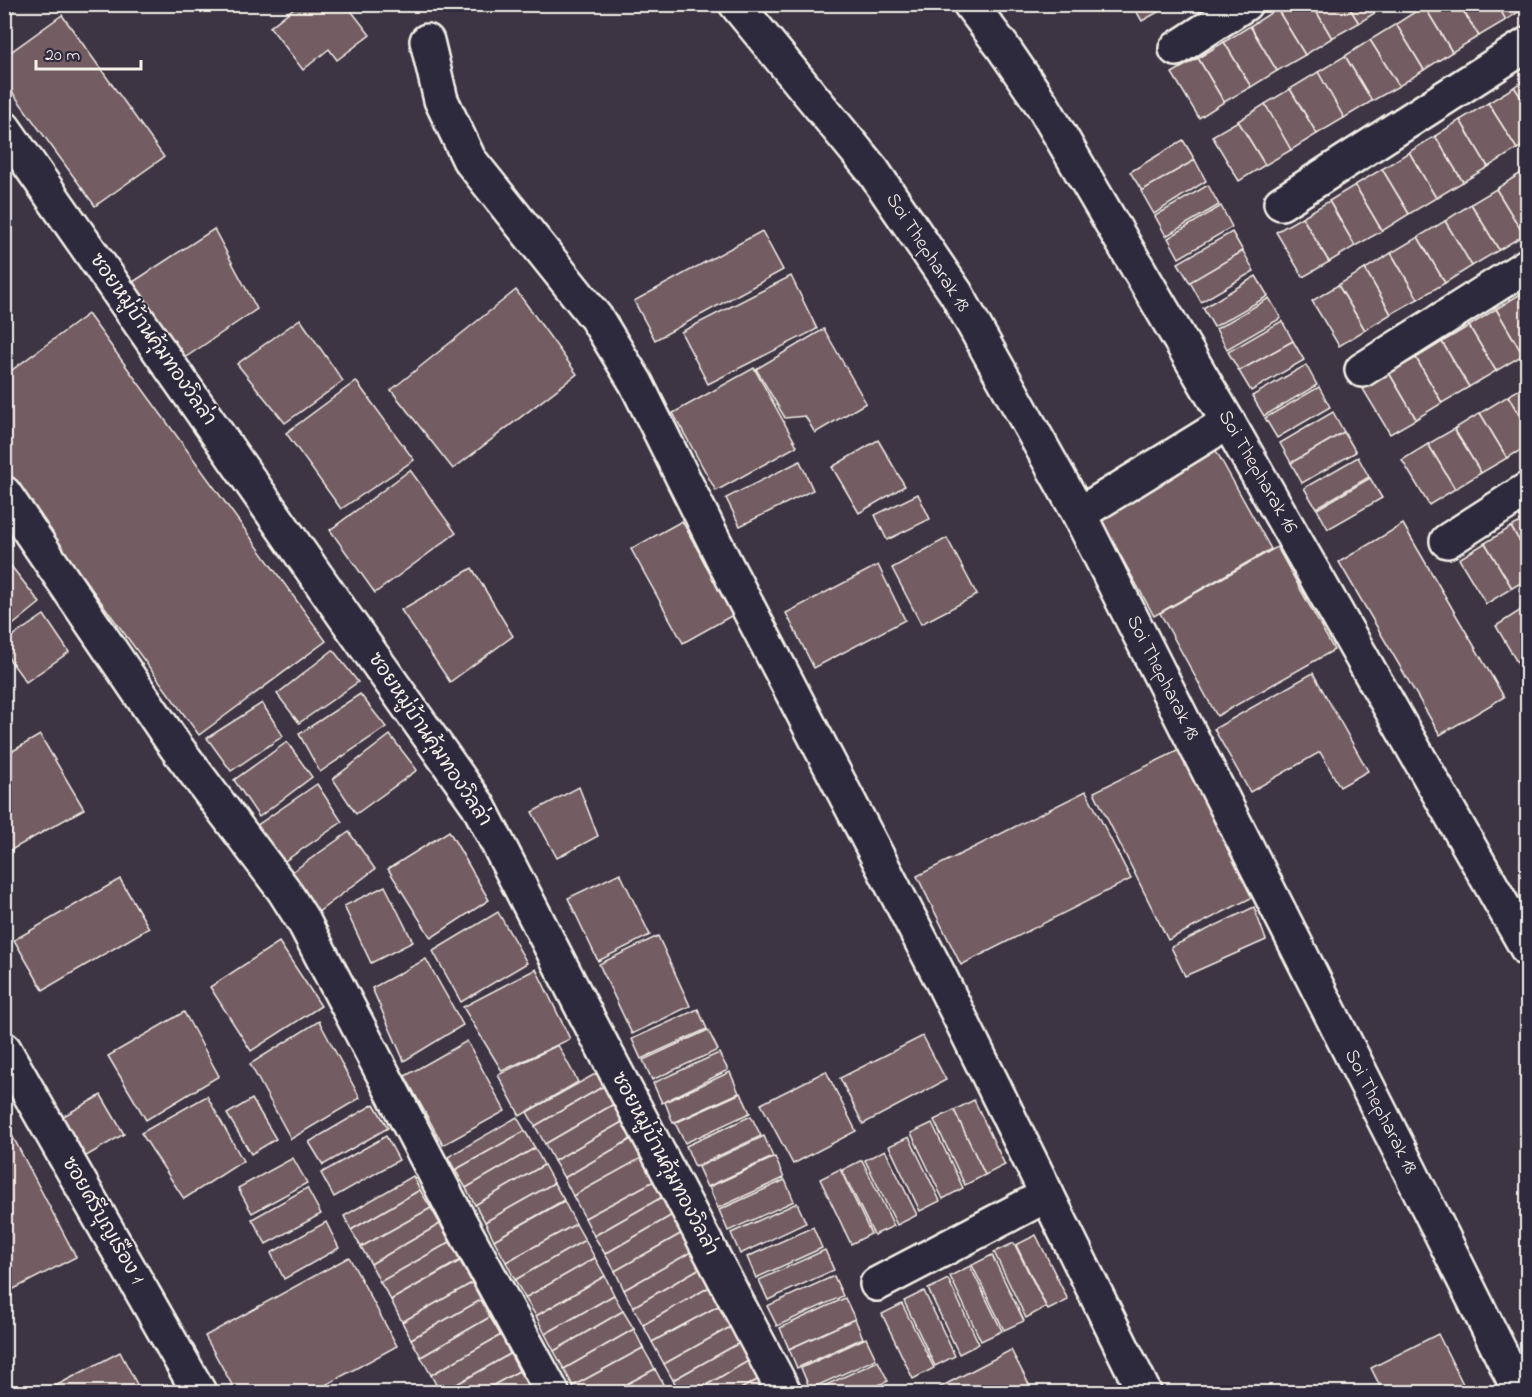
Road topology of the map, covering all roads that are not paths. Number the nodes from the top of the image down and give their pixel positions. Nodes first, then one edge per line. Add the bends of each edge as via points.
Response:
1 (736, 4) edge
2 (969, 4) edge
3 (1245, 4) edge
4 (427, 41) dead end
5 (1527, 44) edge
6 (1176, 49) dead end
7 (4, 128) edge
8 (1281, 203) dead end
9 (1527, 265) edge
10 (1362, 370) dead end
11 (1228, 422) junction
12 (1527, 489) edge
13 (4, 494) edge
14 (1079, 514) junction
15 (1447, 541) dead end
16 (1527, 950) edge
17 (4, 1049) edge
18 (1047, 1195) junction
19 (877, 1284) dead end
20 (199, 1392) edge
21 (552, 1392) edge
22 (784, 1392) edge
23 (1144, 1392) edge
24 (1520, 1392) edge

1 - 14 street, Soi Thepharak 18 via 873,171 956,293
2 - 11 street, Soi Thepharak 16 via 1043,106
3 - 6 street
4 - 18 street via 441,100 469,159 597,319 636,383
5 - 8 street
7 - 22 street, ซอยหมู่บ้านคุ้มทองวิลล่า via 478,805
9 - 10 street
11 - 14 street
11 - 16 street, Soi Thepharak 16
12 - 15 street
13 - 21 street via 176,747 306,924
14 - 24 street, Soi Thepharak 18
17 - 20 street, ซอยศรีบุญเรือง 1
18 - 19 street
18 - 23 street

